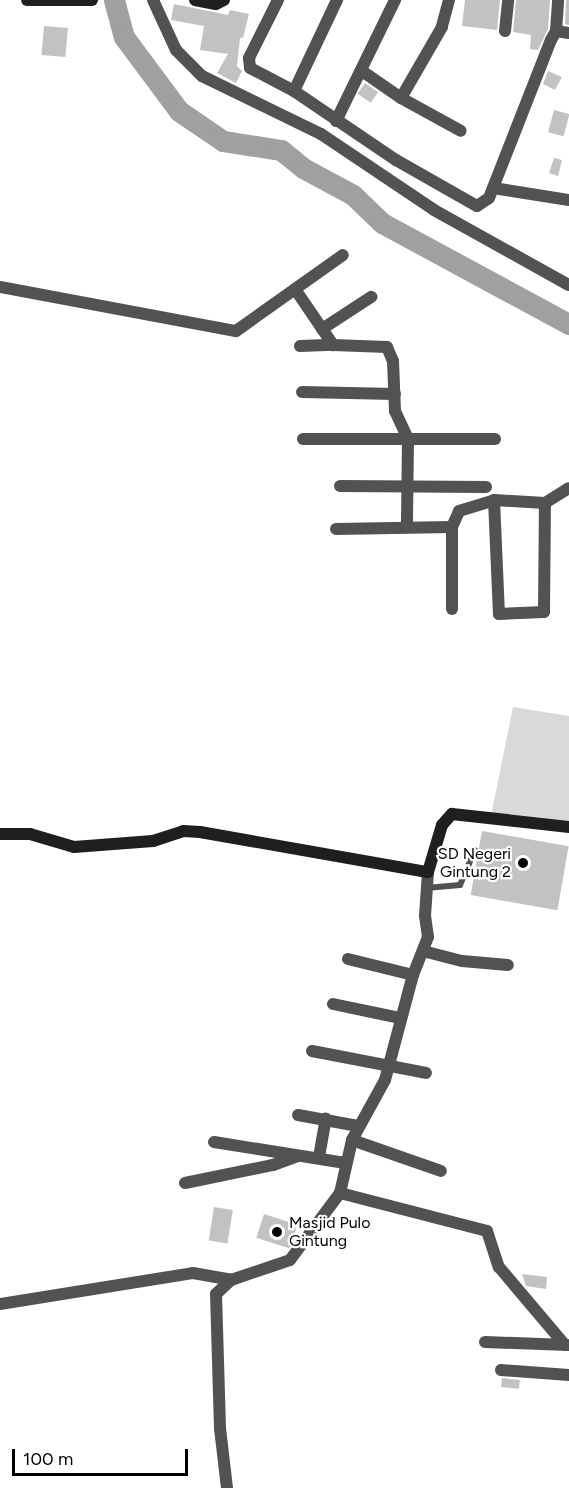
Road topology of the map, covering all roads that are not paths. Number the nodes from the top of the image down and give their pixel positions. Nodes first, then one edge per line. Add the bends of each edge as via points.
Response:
1 (27, 0) edge
2 (153, 0) edge
3 (195, 0) edge
4 (224, 0) edge
5 (278, 0) edge
6 (338, 0) edge
7 (395, 0) edge
8 (449, 0) edge
9 (508, 0) edge
10 (558, 0) edge
11 (88, 1) edge
12 (505, 31) dead end
13 (556, 31) junction
14 (569, 33) edge
15 (362, 71) junction
16 (294, 91) junction
17 (401, 98) junction
18 (336, 121) junction
19 (460, 131) dead end
20 (493, 188) junction
21 (569, 200) edge
22 (343, 255) dead end
23 (569, 285) edge
24 (0, 287) edge
25 (295, 289) junction
26 (371, 297) dead end
27 (322, 329) junction
28 (333, 345) junction
29 (300, 346) dead end
30 (302, 392) dead end
31 (395, 394) junction
32 (303, 439) dead end
33 (408, 439) junction
34 (495, 439) dead end
35 (340, 486) dead end
36 (407, 487) junction
37 (486, 487) dead end
38 (569, 488) edge
39 (494, 500) junction
40 (545, 503) junction
41 (407, 527) junction
42 (452, 527) junction
43 (336, 529) dead end
44 (452, 609) dead end
45 (569, 827) edge
46 (0, 834) edge
47 (475, 850) dead end
48 (428, 872) junction
49 (426, 888) junction
50 (423, 951) junction
51 (348, 959) dead end
52 (508, 965) dead end
53 (413, 975) junction
54 (333, 1004) dead end
55 (400, 1018) junction
56 (312, 1051) dead end
57 (389, 1065) junction
58 (426, 1073) dead end
59 (298, 1115) dead end
60 (326, 1119) junction
61 (358, 1126) junction
62 (352, 1140) junction
63 (214, 1142) dead end
64 (299, 1155) junction
65 (319, 1157) junction
66 (345, 1163) junction
67 (441, 1171) dead end
68 (185, 1183) dead end
69 (340, 1193) junction
70 (231, 1280) junction
71 (0, 1304) edge
72 (485, 1342) dead end
73 (567, 1345) edge
74 (501, 1370) dead end
75 (569, 1375) edge
76 (227, 1488) edge

1 - 11 street
2 - 23 street via 176,50 202,76 321,134 434,210
3 - 4 street via 209,4
5 - 16 street via 249,66
6 - 16 street
7 - 15 street
8 - 17 street via 442,27
9 - 12 street
10 - 13 street
13 - 14 street
13 - 20 street
15 - 17 street
15 - 18 street
16 - 18 street
17 - 19 street
18 - 20 street via 474,205 485,202
20 - 21 street
22 - 25 street
24 - 25 street via 236,331
25 - 27 street
26 - 27 street
27 - 28 street
28 - 29 street
28 - 31 street via 387,347 393,361
30 - 31 street
31 - 33 street via 396,411
32 - 33 street
33 - 34 street
33 - 36 street
35 - 36 street
36 - 37 street
36 - 41 street
38 - 40 street
39 - 40 street
39 - 40 street via 499,614 544,612
39 - 42 street via 459,511
41 - 42 street
41 - 43 street
42 - 44 street
45 - 48 street via 452,814 442,825
46 - 48 street via 30,834 74,847 153,841 183,831 200,832
47 - 49 lane via 460,885
48 - 49 street
49 - 50 street via 429,933
50 - 52 street via 462,961
50 - 53 street
51 - 53 street
53 - 55 street
54 - 55 street
55 - 57 street
56 - 57 street
57 - 58 street
57 - 61 street via 381,1090
59 - 60 street
60 - 61 street
60 - 65 street
61 - 62 street
62 - 66 street
62 - 67 street
63 - 64 street
64 - 65 street
64 - 68 street via 273,1165
65 - 66 street
66 - 69 street
69 - 70 street via 290,1260
69 - 73 street via 487,1232 499,1267
70 - 71 street via 193,1273
70 - 76 street via 216,1294 220,1428
72 - 73 street
74 - 75 street

